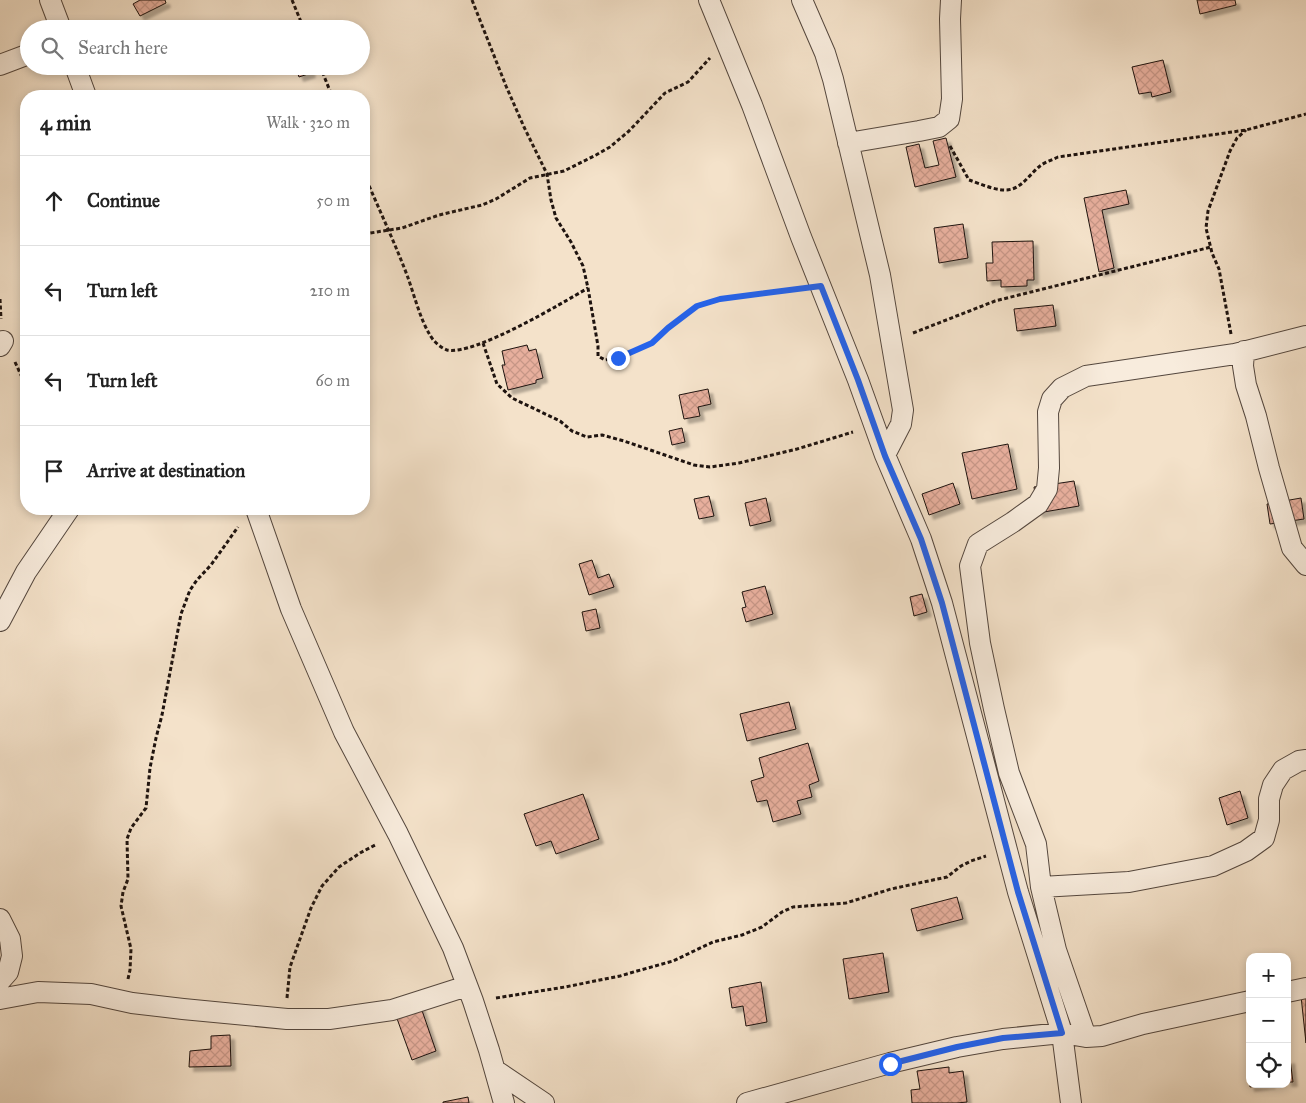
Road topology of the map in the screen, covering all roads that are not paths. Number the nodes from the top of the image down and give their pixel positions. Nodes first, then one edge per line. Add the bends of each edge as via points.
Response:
1 (50, 0) edge
2 (709, 0) edge
3 (802, 0) edge
4 (951, 0) edge
5 (58, 20) edge
6 (20, 57) edge
7 (0, 65) edge
8 (78, 75) edge
9 (84, 90) edge
10 (848, 143) junction
11 (1306, 336) edge
12 (1239, 353) junction
13 (885, 456) junction
14 (64, 515) edge
15 (248, 515) edge
16 (1299, 547) edge
17 (1306, 565) edge
18 (0, 621) edge
19 (1306, 760) edge
20 (1041, 888) junction
21 (0, 919) edge
22 (0, 981) edge
23 (1306, 988) edge
24 (1291, 991) edge
25 (470, 994) junction
26 (0, 999) edge
27 (1246, 1002) edge
28 (1062, 1033) junction
29 (1086, 1037) junction
30 (495, 1070) junction
31 (504, 1103) edge
32 (544, 1103) edge
33 (747, 1103) edge
34 (1072, 1103) edge

1 - 5 street
2 - 13 street
3 - 10 street via 825,53
4 - 10 street via 952,99 949,119 939,127
6 - 7 street
8 - 9 street
10 - 13 street via 880,274 903,410 901,424
11 - 12 street
12 - 16 street via 1269,468
12 - 20 street via 1086,376 1062,388 1052,400 1048,412 1047,489 1038,504 978,544 970,566 980,643 1009,773 1036,844
13 - 28 street via 921,539 942,603 1018,892
14 - 18 street via 26,572
15 - 25 street via 344,732 453,948
16 - 17 street
19 - 20 street via 1283,770 1273,785 1268,799 1264,838 1246,851 1213,866 1139,880
20 - 29 street via 1056,950
21 - 22 street via 10,938 12,956 8,972
23 - 24 street
25 - 26 street via 329,1020 183,1009 91,994 38,992
25 - 30 street
27 - 29 street
28 - 29 street
28 - 33 street via 1003,1038 957,1047
28 - 34 street
30 - 31 street
30 - 32 street

